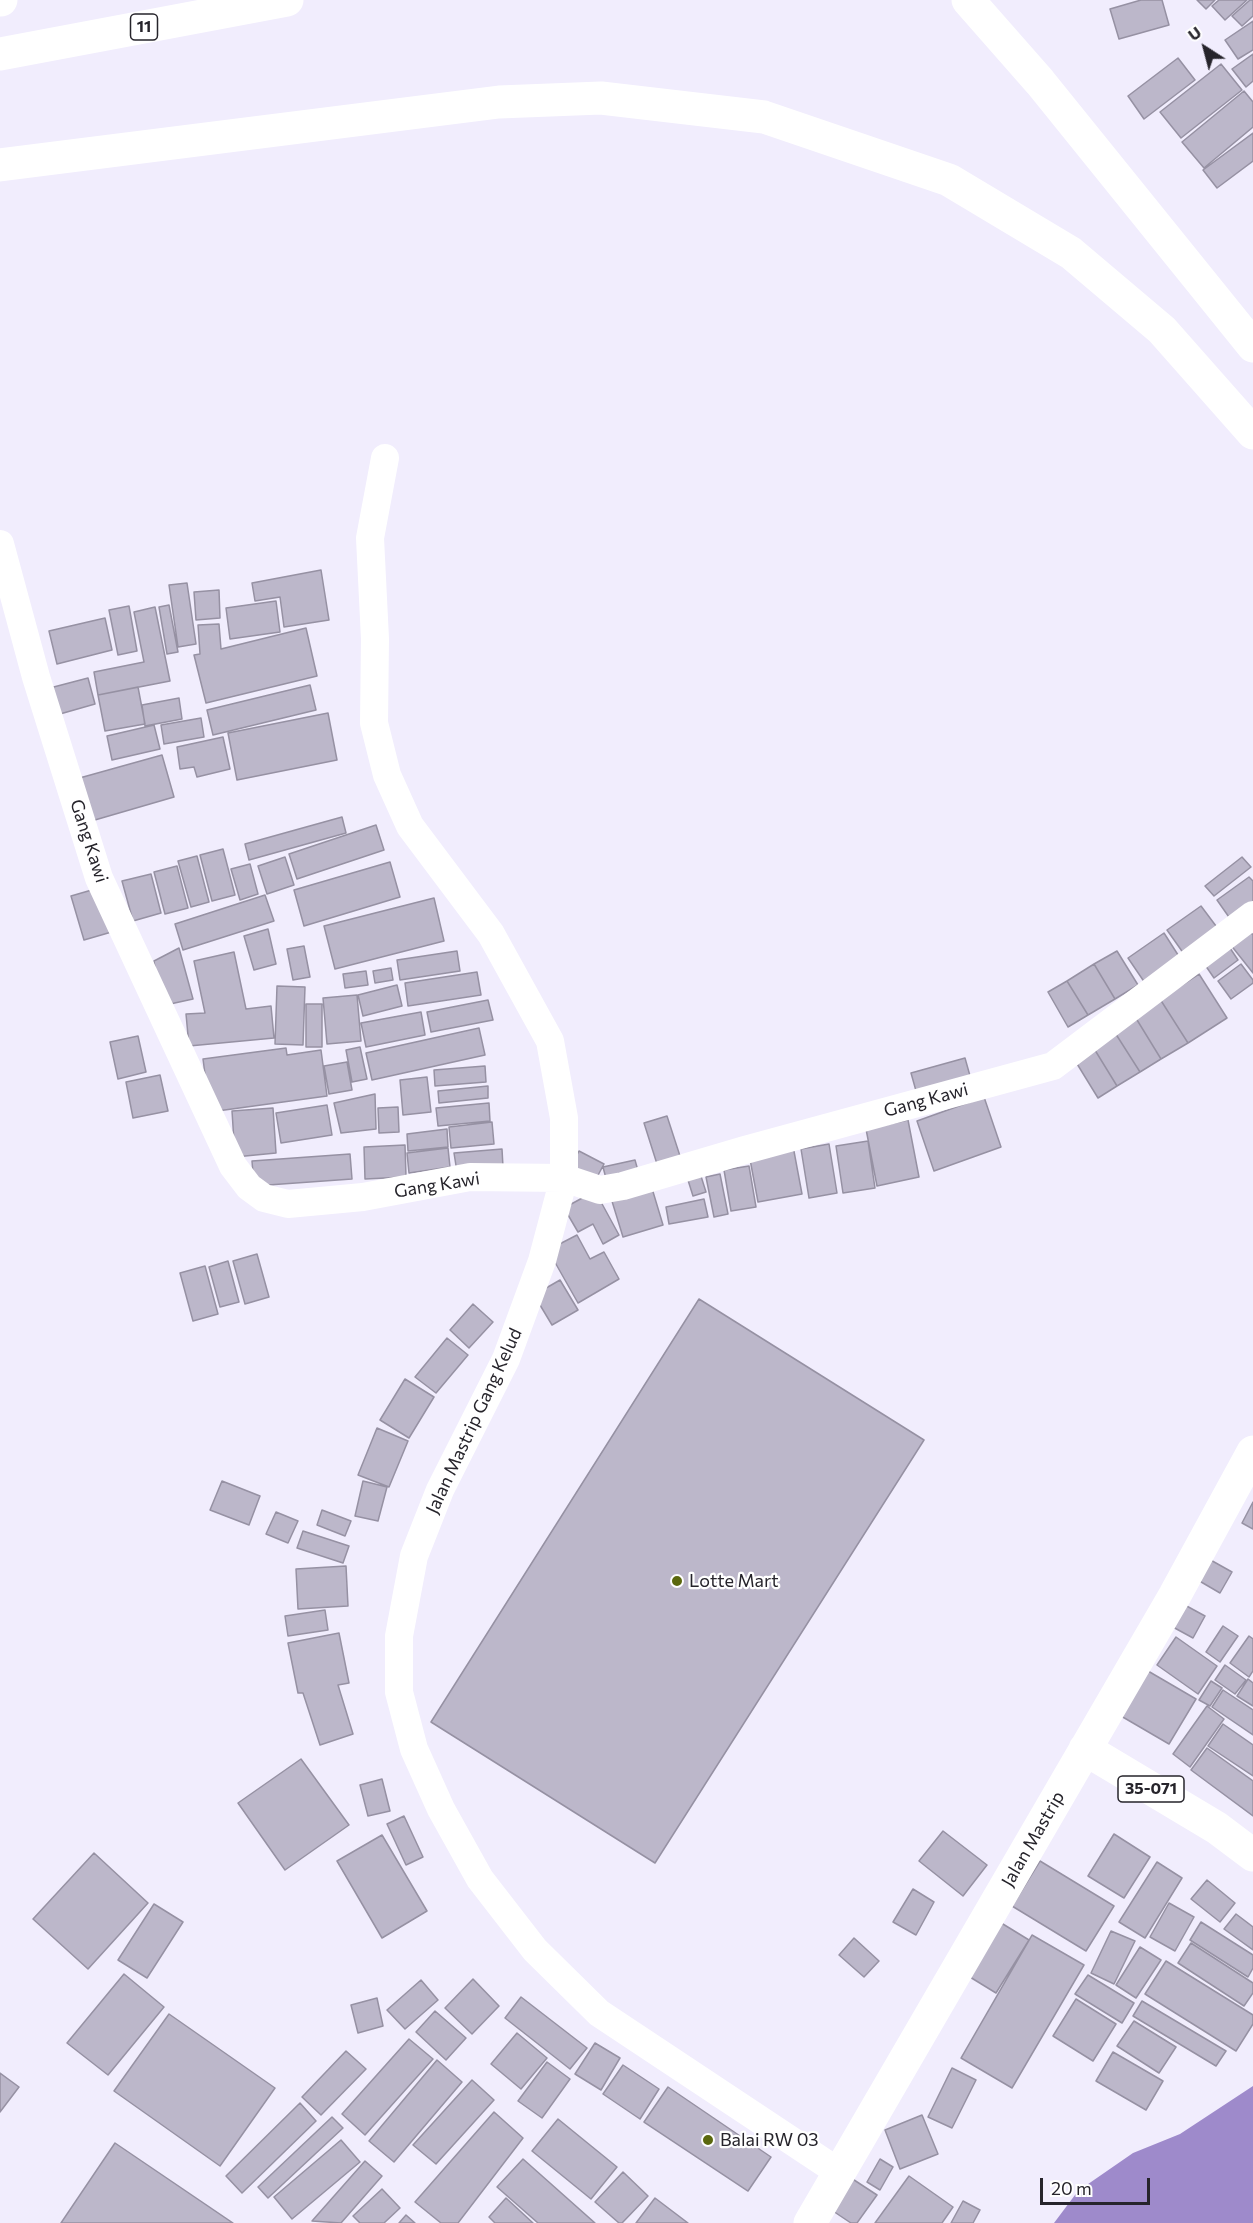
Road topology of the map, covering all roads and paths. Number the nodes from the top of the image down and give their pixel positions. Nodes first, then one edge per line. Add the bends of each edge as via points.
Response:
1 (287, 0) edge
2 (968, 0) edge
3 (0, 54) edge
4 (0, 165) edge
5 (1253, 346) edge
6 (1253, 433) edge
7 (385, 458) dead end
8 (0, 544) edge
9 (1253, 915) edge
10 (564, 1178) junction
11 (1253, 1452) edge
12 (1085, 1749) junction
13 (1253, 1855) edge
14 (840, 2173) junction
15 (810, 2223) edge

1 - 3 main road, 11
2 - 5 main road via 1040,82
4 - 6 main road via 499,102 601,98 764,117 949,180 1071,253 1162,330
7 - 10 street, Jalan Mastrip Gang Kelud via 370,538 374,723 387,775 410,826 491,934 550,1041 564,1118
8 - 10 street, Gang Kawi via 36,677 99,878 232,1166 249,1187 264,1198 288,1204 363,1197 470,1177
9 - 10 street, Gang Kawi via 1053,1066 623,1186 600,1190
10 - 14 street, Jalan Mastrip Gang Kelud via 542,1261 506,1359 440,1490 414,1556 399,1636 399,1692 414,1749 441,1809 480,1879 535,1950 598,2013
11 - 12 main road, Jalan Mastrip
12 - 13 main road, 35-071 via 1216,1828
12 - 14 main road, Jalan Mastrip
14 - 15 main road, Jalan Mastrip

